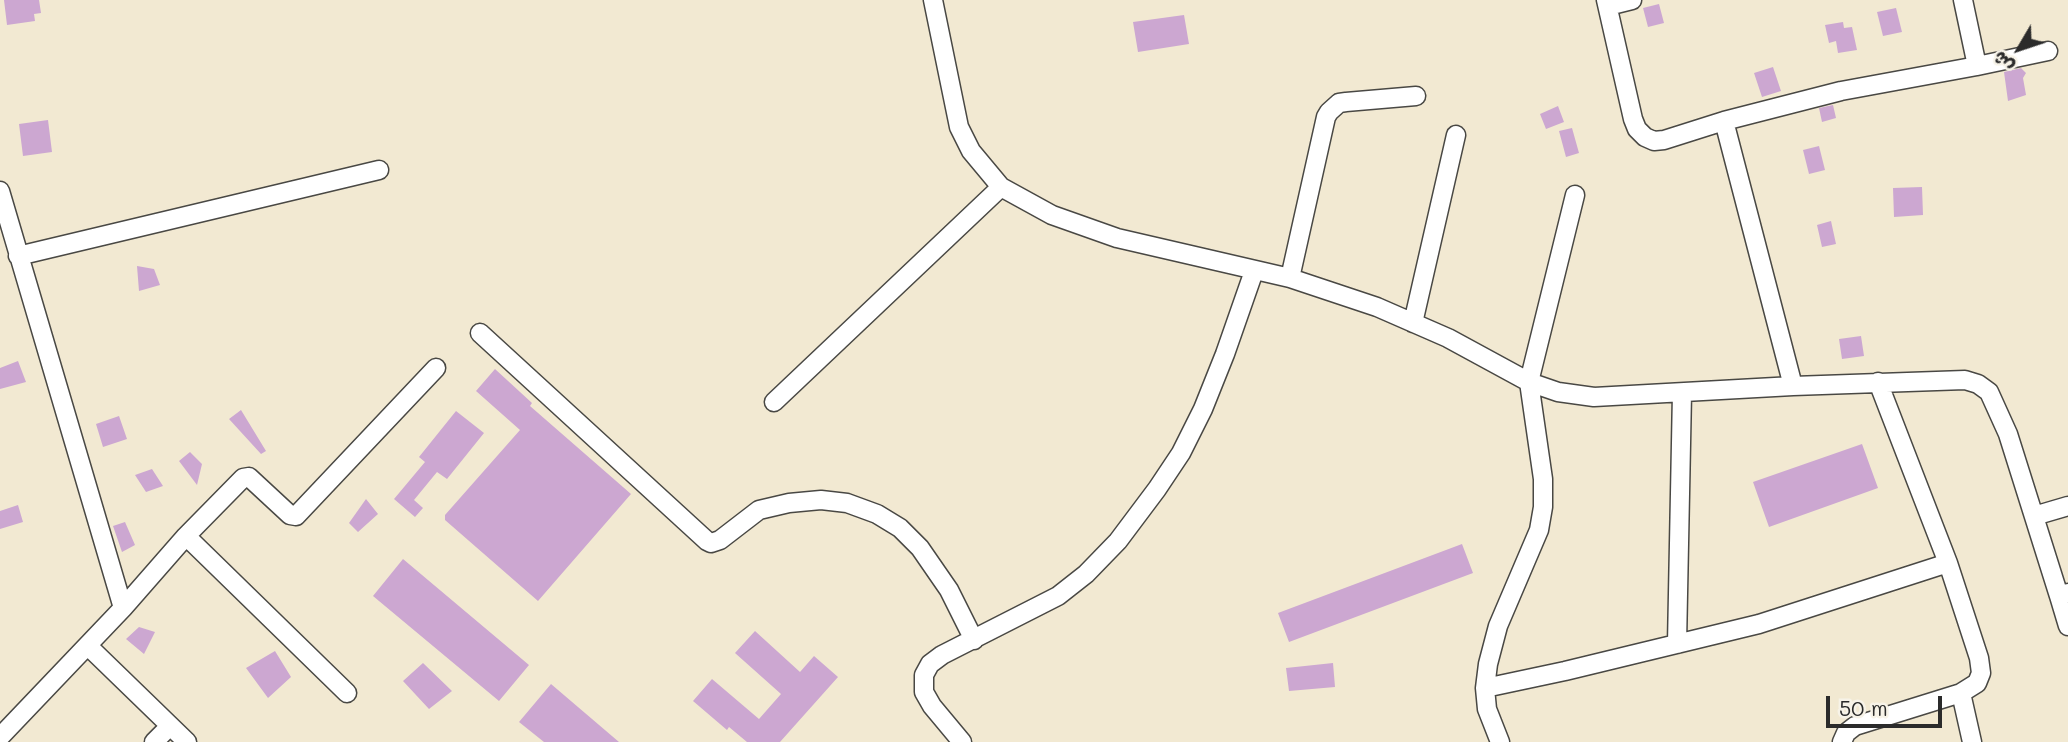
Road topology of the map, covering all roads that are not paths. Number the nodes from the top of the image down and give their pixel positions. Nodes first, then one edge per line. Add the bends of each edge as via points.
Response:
1 (933, 0) edge
2 (1632, 0) edge
3 (1963, 0) edge
4 (1607, 3) edge
5 (2048, 51) dead end
6 (1977, 66) junction
7 (1416, 96) dead end
8 (1724, 121) junction
9 (1456, 135) dead end
10 (379, 170) dead end
11 (1000, 187) junction
12 (0, 191) edge
13 (1575, 195) dead end
14 (18, 256) junction
15 (1255, 271) junction
16 (1290, 278) junction
17 (1413, 323) junction
18 (480, 333) dead end
19 (436, 368) dead end
20 (1530, 382) junction
21 (1878, 382) junction
22 (1793, 386) junction
23 (1682, 393) junction
24 (774, 402) dead end
25 (2068, 506) edge
26 (2034, 516) junction
27 (186, 536) junction
28 (1948, 563) junction
29 (2064, 595) edge
30 (123, 608) junction
31 (2068, 626) edge
32 (974, 640) junction
33 (1677, 644) junction
34 (88, 646) junction
35 (1485, 688) junction
36 (346, 693) dead end
37 (1961, 693) junction
38 (170, 726) junction
39 (0, 737) edge
40 (154, 742) edge
41 (187, 742) edge
42 (962, 742) edge
43 (1500, 742) edge
44 (1842, 742) edge
45 (1972, 742) edge

1 - 11 street via 959,127 971,152
2 - 4 street
3 - 6 street
4 - 8 street via 1637,129 1654,141 1664,141
5 - 6 street
6 - 8 street via 1841,91
7 - 16 street via 1339,103 1329,112
8 - 22 street
9 - 17 street
10 - 14 street
11 - 15 street via 1052,215 1117,238
11 - 24 street
12 - 14 street
13 - 20 street
14 - 30 street
15 - 16 street
15 - 32 street via 1203,409 1157,489 1105,557 1086,574 1058,596
16 - 17 street
17 - 20 street
18 - 32 street via 706,541 720,540 759,510 789,503 847,503 877,514 920,548
19 - 27 street via 296,516 245,477
20 - 23 street via 1594,397
20 - 35 street via 1543,507 1539,530 1499,626
21 - 22 street
21 - 26 street via 1965,380 1989,392 2008,434
21 - 28 street
22 - 23 street
23 - 33 street
25 - 26 street
26 - 29 street
27 - 30 street
27 - 36 street
28 - 33 street via 1759,624
28 - 37 street via 1981,673 1977,683
29 - 31 street
30 - 34 street
32 - 42 street via 930,664 923,683 932,706
33 - 35 street
34 - 38 street
34 - 39 street
35 - 43 street
37 - 44 street via 1855,726
37 - 45 street
38 - 40 street
38 - 41 street

